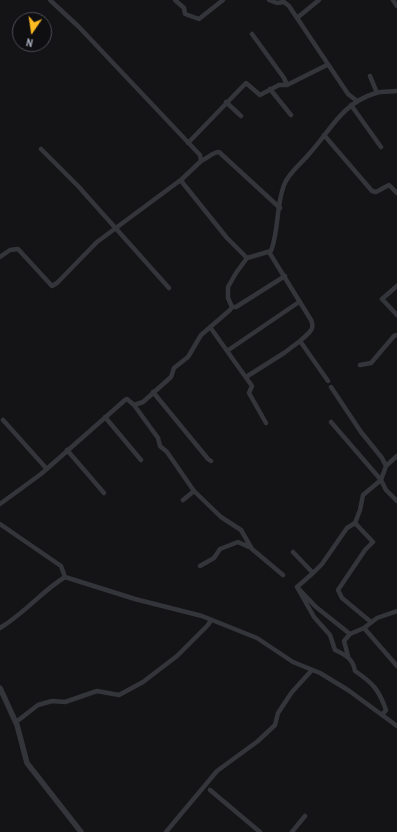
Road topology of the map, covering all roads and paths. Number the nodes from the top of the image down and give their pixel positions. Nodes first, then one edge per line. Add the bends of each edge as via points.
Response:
1 (50, 0) edge
2 (175, 0) edge
3 (223, 0) edge
4 (269, 0) edge
5 (319, 0) edge
6 (392, 0) edge
7 (397, 6) edge
8 (297, 18) junction
9 (252, 34) dead end
10 (327, 65) junction
11 (370, 76) dead end
12 (288, 85) junction
13 (270, 89) junction
14 (397, 90) edge
15 (377, 93) junction
16 (358, 101) junction
17 (226, 102) junction
18 (351, 105) junction
19 (290, 115) dead end
20 (241, 116) dead end
21 (324, 135) junction
22 (188, 143) junction
23 (381, 146) dead end
24 (41, 149) dead end
25 (201, 160) junction
26 (182, 179) junction
27 (397, 193) edge
28 (280, 208) junction
29 (116, 228) junction
30 (269, 252) junction
31 (0, 257) edge
32 (247, 258) junction
33 (285, 276) junction
34 (397, 286) edge
35 (169, 288) dead end
36 (299, 302) junction
37 (232, 307) junction
38 (397, 315) edge
39 (210, 327) junction
40 (397, 335) edge
41 (300, 341) junction
42 (227, 351) junction
43 (360, 365) dead end
44 (246, 377) junction
45 (328, 381) dead end
46 (331, 387) dead end
47 (154, 392) junction
48 (134, 405) junction
49 (105, 417) junction
50 (2, 420) dead end
51 (331, 422) dead end
52 (266, 423) dead end
53 (67, 450) junction
54 (397, 456) edge
55 (141, 460) dead end
56 (211, 461) dead end
57 (386, 466) junction
58 (46, 468) junction
59 (381, 480) junction
60 (194, 491) junction
61 (104, 493) dead end
62 (183, 500) dead end
63 (397, 501) edge
64 (0, 504) edge
65 (355, 523) junction
66 (0, 524) edge
67 (252, 549) junction
68 (293, 552) dead end
69 (200, 566) dead end
70 (313, 573) junction
71 (283, 575) dead end
72 (65, 577) junction
73 (297, 588) junction
74 (397, 611) edge
75 (211, 620) junction
76 (371, 622) junction
77 (0, 628) edge
78 (364, 628) junction
79 (350, 634) junction
80 (348, 656) junction
81 (397, 666) edge
82 (312, 670) junction
83 (0, 688) edge
84 (382, 715) junction
85 (16, 722) junction
86 (397, 726) edge
87 (210, 790) dead end
88 (305, 816) dead end
89 (81, 832) edge
90 (166, 832) edge
91 (260, 832) edge
92 (292, 832) edge

1 - 22 street
2 - 3 street via 184,8 185,14 199,19
4 - 8 street via 284,2
5 - 8 street
6 - 7 street
8 - 10 street
9 - 12 street
10 - 12 street
10 - 16 street via 348,94
11 - 15 street
12 - 13 street
13 - 17 street via 260,95 246,82
13 - 19 street
14 - 15 street
15 - 16 street
16 - 18 street
17 - 20 street
17 - 22 street
18 - 21 street via 342,112
18 - 23 street
21 - 27 street via 372,191 376,192 389,185
21 - 28 street via 284,185
22 - 25 street via 200,155
24 - 29 street
25 - 26 street
25 - 28 street via 219,152
26 - 29 street
26 - 32 street via 227,238
28 - 30 street via 276,237
29 - 31 street via 97,242 52,286 18,249 10,250
29 - 35 street
30 - 32 street
30 - 33 street
32 - 37 street via 228,287 228,298
33 - 36 street
33 - 37 street via 236,307
34 - 38 street via 382,299
36 - 41 street via 314,325
36 - 42 street
37 - 39 street
39 - 42 street
39 - 47 street via 188,357 174,368 171,377
40 - 43 street via 371,362
41 - 44 street
41 - 45 street
42 - 44 street
44 - 52 street via 252,386 249,393
46 - 57 street
47 - 48 street
47 - 56 street
48 - 49 street via 127,399
48 - 60 street via 158,438 160,446
49 - 53 street
49 - 55 street
50 - 58 street
51 - 59 street
53 - 58 street
53 - 61 street
54 - 57 street
57 - 59 street
58 - 64 street
59 - 63 street via 386,490
59 - 65 street via 363,495
60 - 62 street
60 - 67 street via 221,517 241,530
65 - 70 street via 347,528
65 - 76 street via 373,542 338,590 342,598
66 - 72 street via 62,566
67 - 69 street via 238,542 220,549 214,558
67 - 71 street
68 - 70 street
70 - 73 street
72 - 75 street
72 - 77 street
73 - 79 street
73 - 80 street via 314,617 330,635 335,650
74 - 76 street
75 - 82 street via 257,638 293,662
75 - 85 street via 177,656 143,682 119,695 96,691 65,702 52,701 38,705
76 - 78 street
78 - 79 street
78 - 81 street
79 - 80 street via 344,641
80 - 84 street via 355,671 369,680 380,693 386,710
82 - 84 street via 348,690
82 - 90 street via 292,692 278,713 275,724 258,741 217,771
83 - 85 street
84 - 86 street
85 - 89 street via 27,763
87 - 91 street
88 - 92 street

